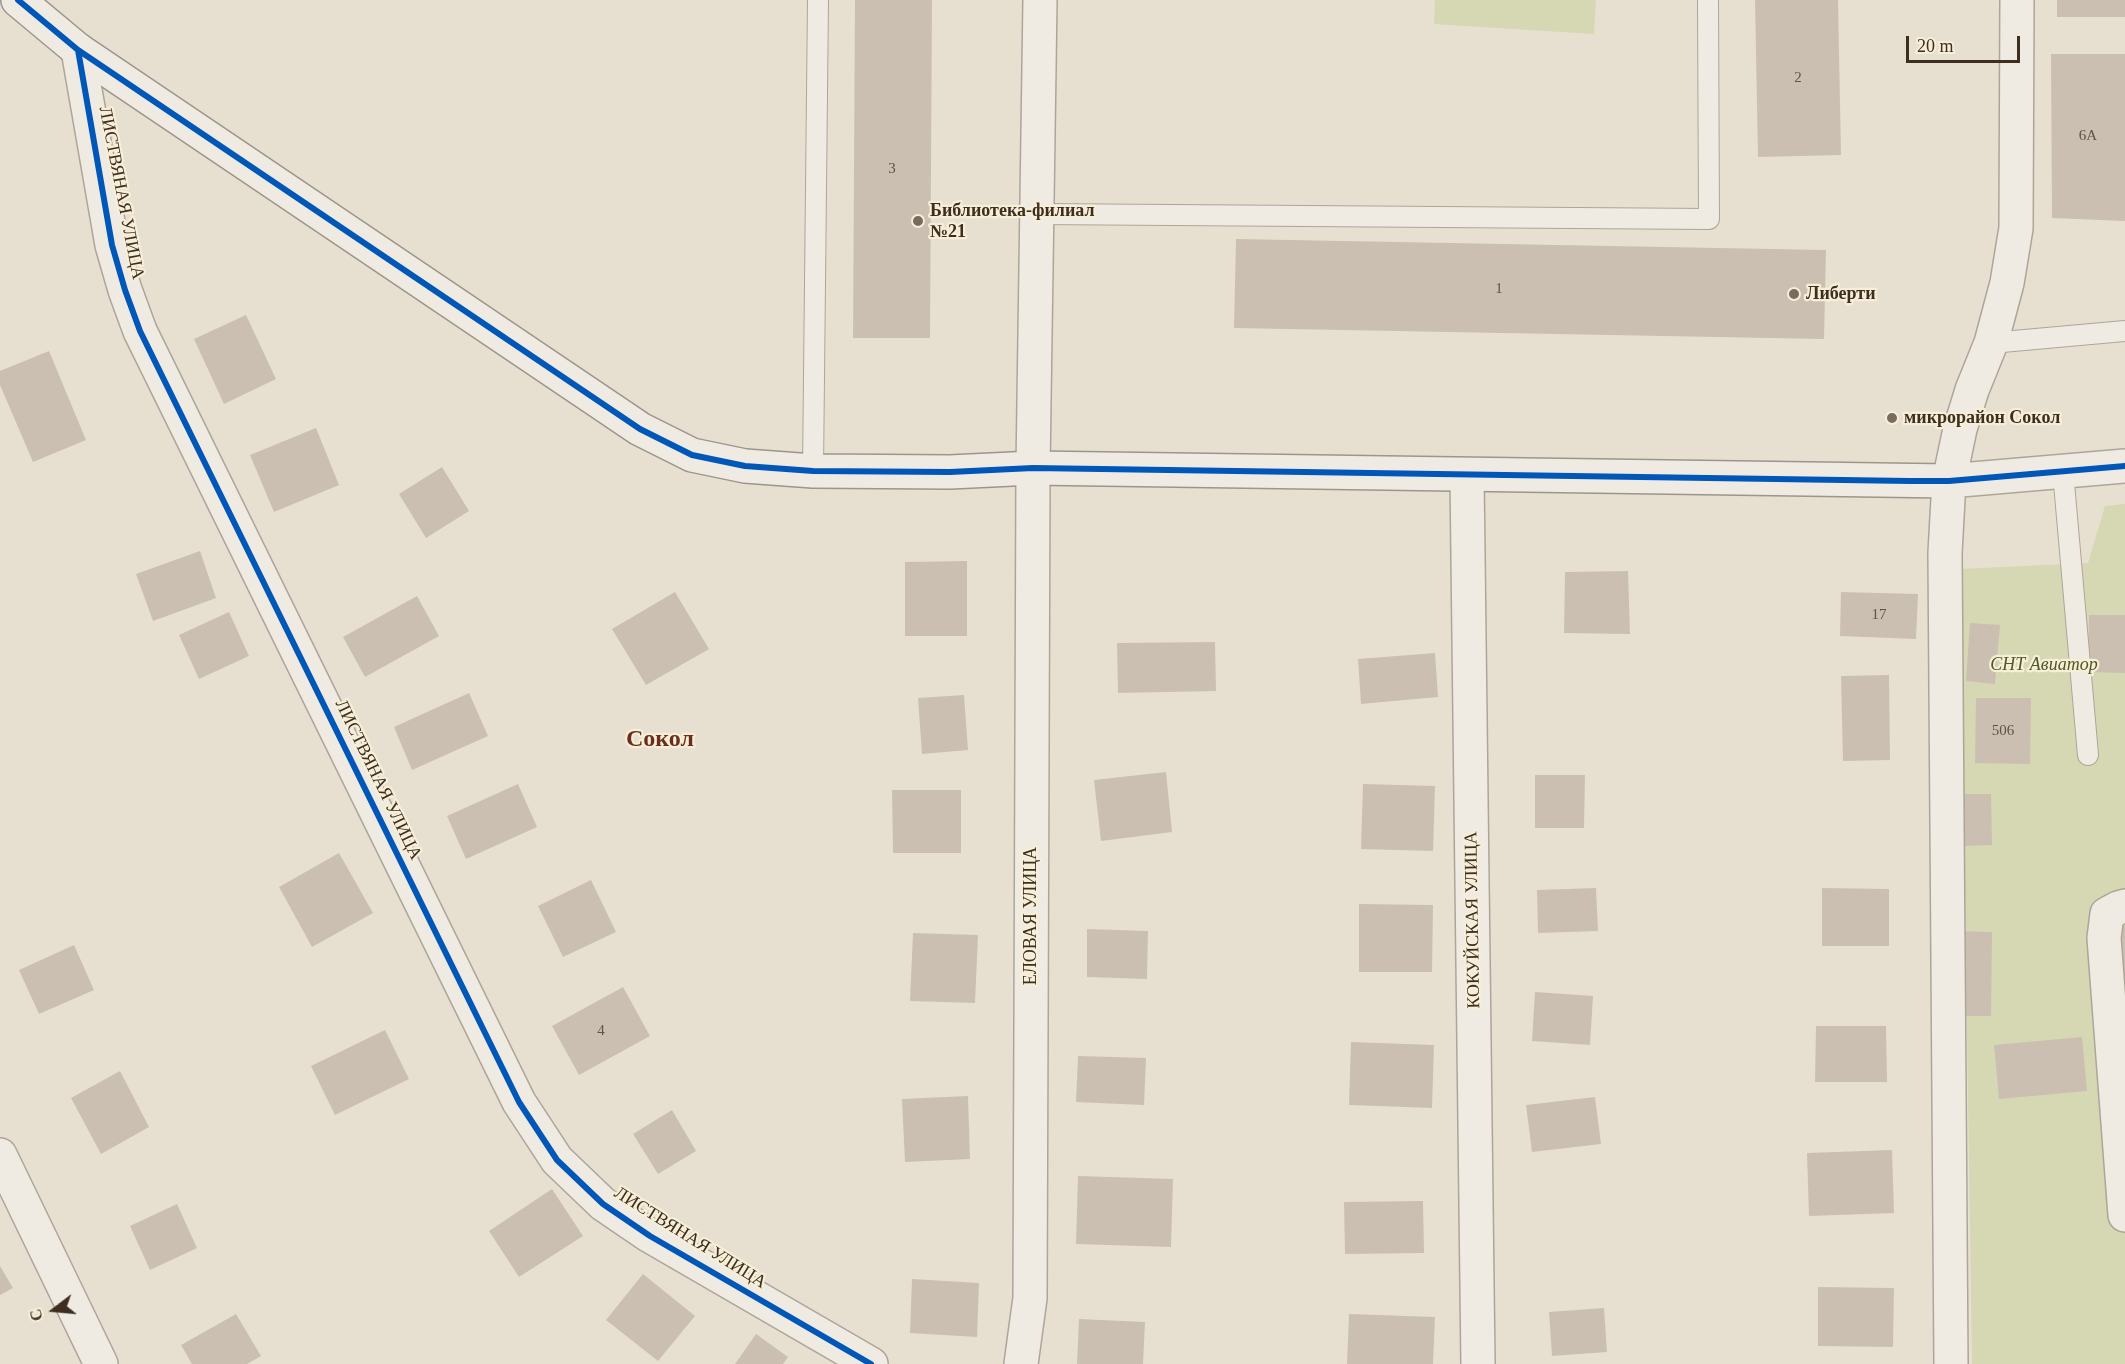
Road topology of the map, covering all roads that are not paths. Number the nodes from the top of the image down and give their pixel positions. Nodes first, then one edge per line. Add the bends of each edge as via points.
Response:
1 (18, 0) edge
2 (818, 0) edge
3 (1040, 0) edge
4 (1708, 0) edge
5 (2017, 0) edge
6 (78, 50) junction
7 (1036, 214) junction
8 (2125, 331) edge
9 (1991, 343) junction
10 (2125, 466) edge
11 (1033, 468) junction
12 (813, 471) junction
13 (2063, 472) junction
14 (1467, 476) junction
15 (1949, 482) junction
16 (2088, 755) dead end
17 (2125, 906) edge
18 (0, 1155) edge
19 (2125, 1210) edge
20 (101, 1364) edge
21 (871, 1364) edge
22 (1021, 1364) edge
23 (1478, 1364) edge
24 (1951, 1364) edge

1 - 6 street
2 - 12 lane
3 - 7 street, ЕЛОВАЯ УЛИЦА
4 - 7 lane via 1709,219
5 - 9 street via 2016,228
6 - 12 street via 640,429 692,456 745,466
6 - 21 street, ЛИСТВЯНАЯ УЛИЦА via 112,245 140,331 519,1102 557,1160 603,1204 650,1236
7 - 11 street, ЕЛОВАЯ УЛИЦА
8 - 9 lane
9 - 15 street via 1960,429
10 - 13 street
11 - 12 street
11 - 14 street
11 - 22 street, ЕЛОВАЯ УЛИЦА via 1030,1298
13 - 15 street
13 - 16 lane
14 - 15 street
14 - 23 street, КОКУЙСКАЯ УЛИЦА
15 - 24 street via 1945,553
17 - 19 street via 2107,914 2104,938
18 - 20 street

